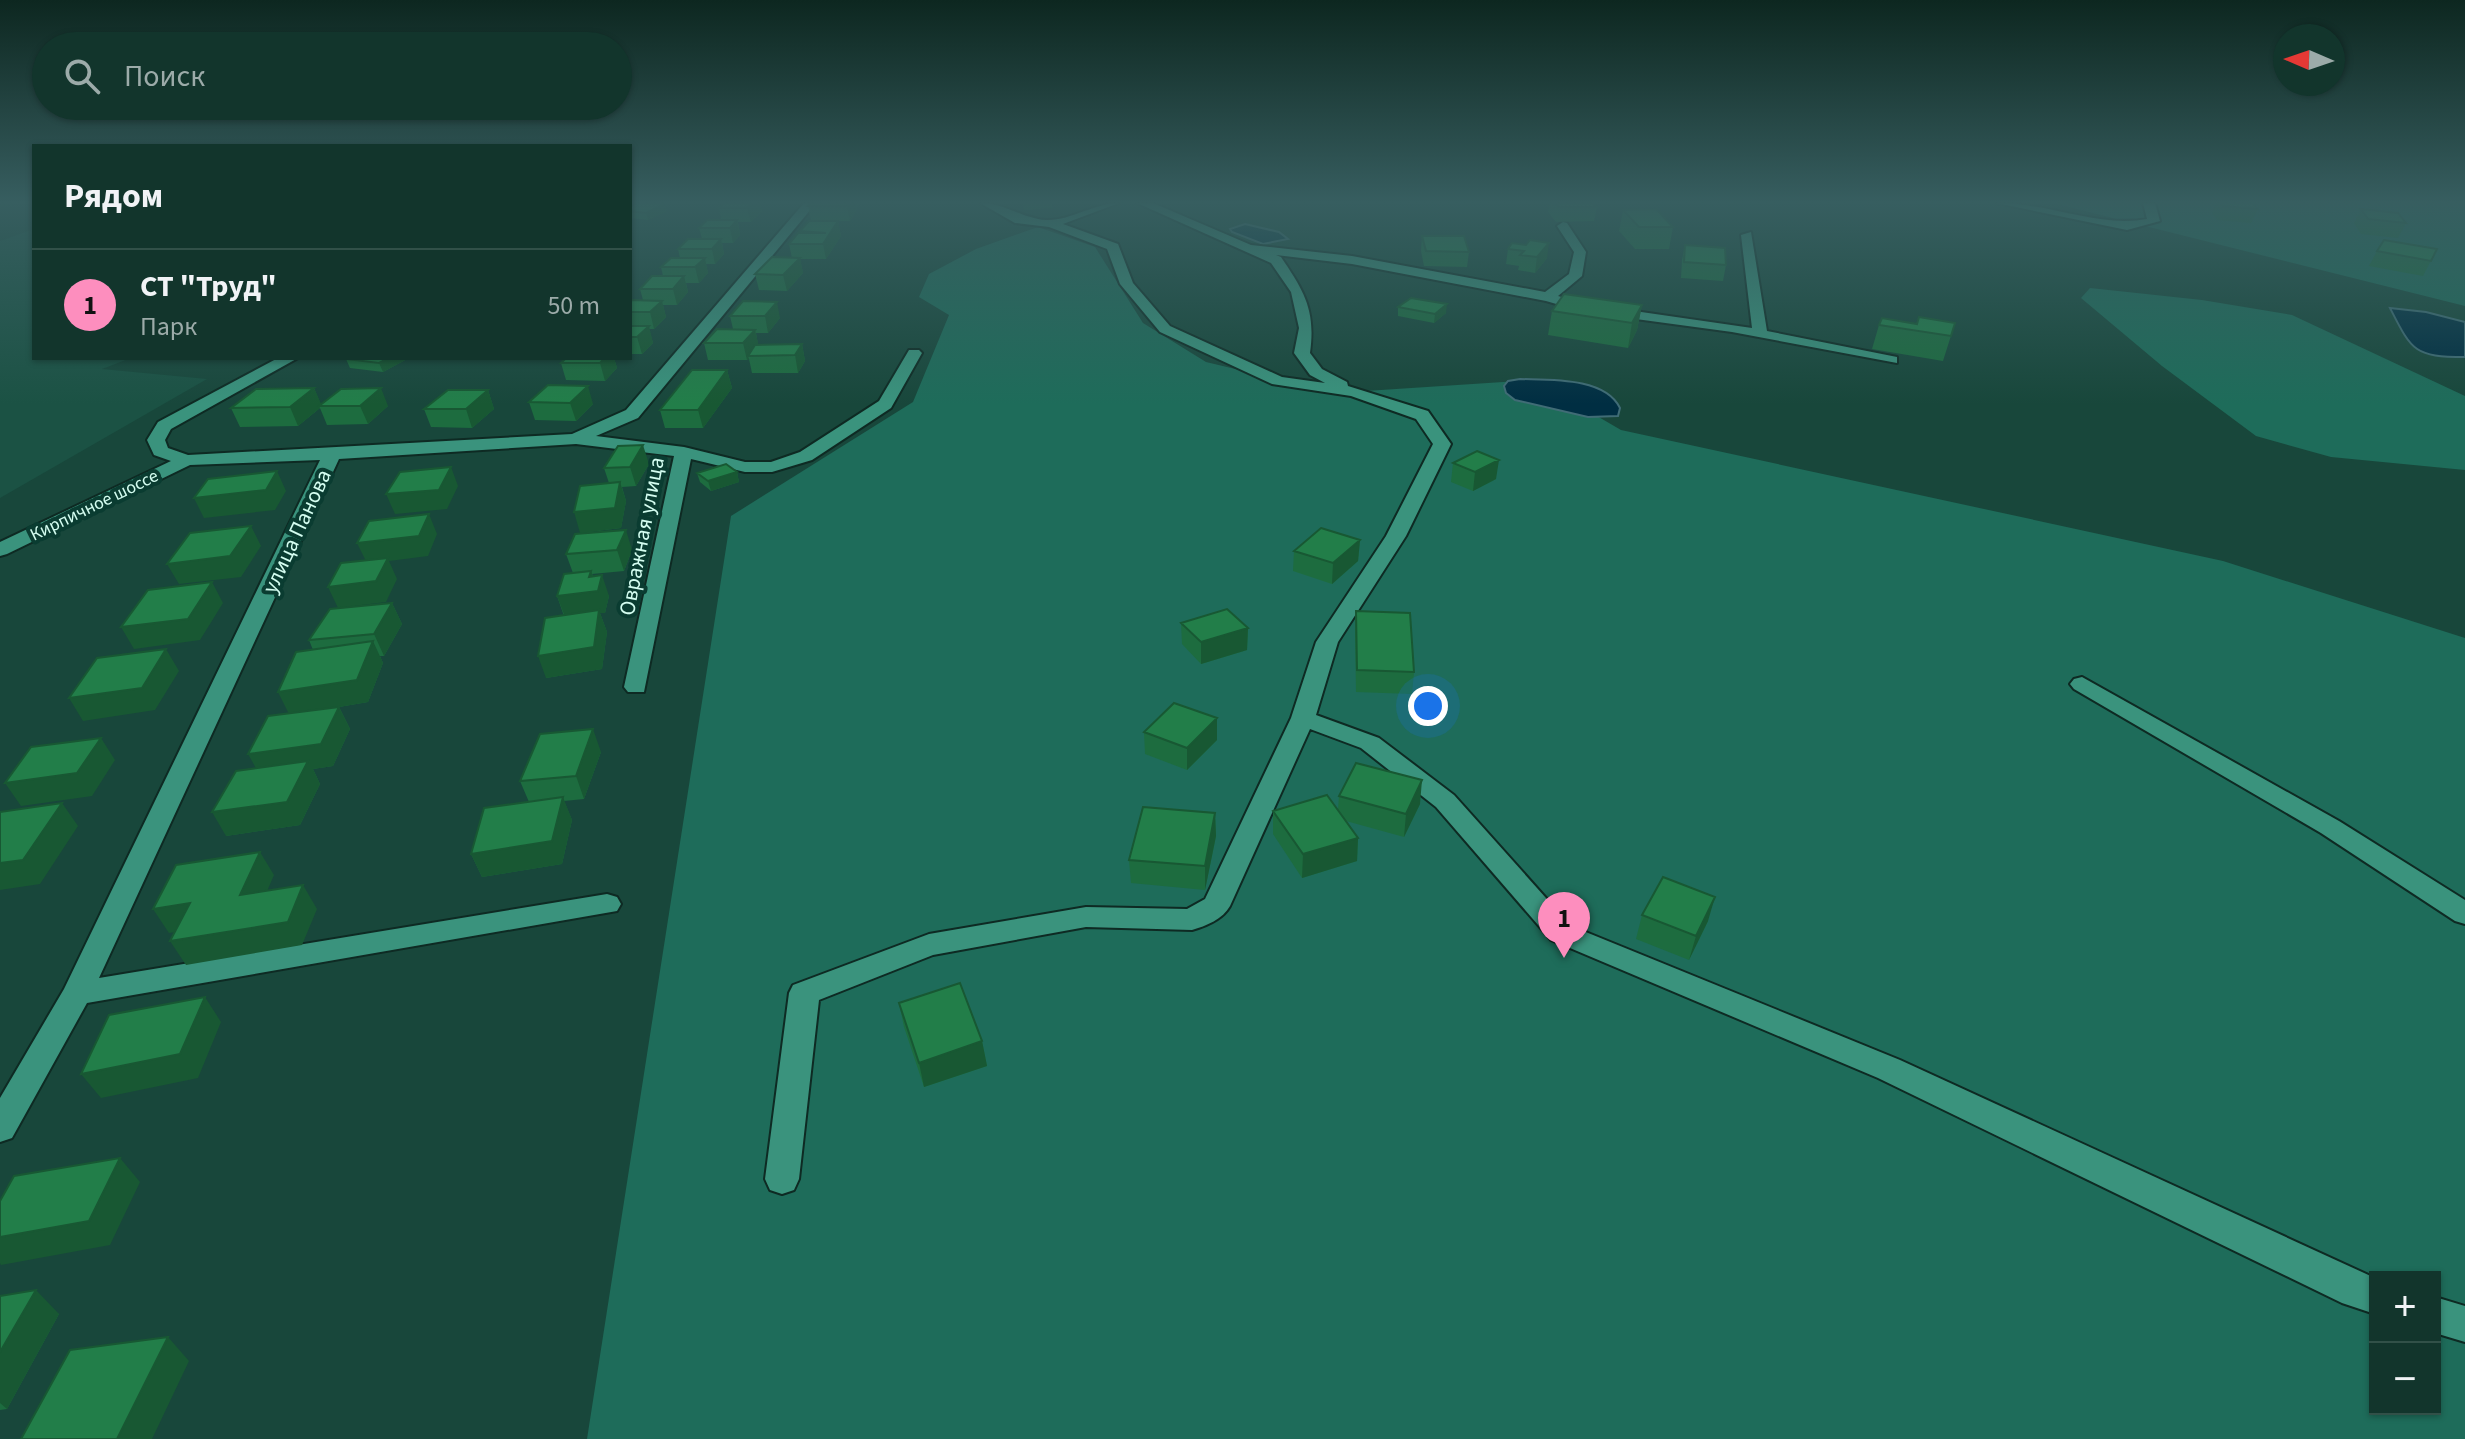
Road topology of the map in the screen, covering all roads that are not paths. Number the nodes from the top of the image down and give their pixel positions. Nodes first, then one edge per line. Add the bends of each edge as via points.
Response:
1 (753, 270) edge
2 (1122, 270) edge
3 (1283, 270) edge
4 (1406, 270) edge
5 (1576, 270) edge
6 (1752, 270) edge
7 (1548, 297) junction
8 (1760, 334) junction
9 (914, 353) dead end
10 (286, 360) edge
11 (1892, 360) edge
12 (1354, 392) junction
13 (575, 439) junction
14 (684, 452) junction
15 (332, 454) junction
16 (187, 460) junction
17 (0, 550) edge
18 (2082, 684) dead end
19 (636, 687) dead end
20 (1303, 718) junction
21 (607, 904) dead end
22 (2465, 914) edge
23 (77, 993) junction
24 (0, 1128) edge
25 (782, 1179) dead end
26 (2369, 1294) edge
27 (2441, 1317) edge
28 (2465, 1324) edge

1 - 13 street, улица Панова via 632,414
2 - 12 street via 1165,329 1278,381
3 - 12 street via 1298,292 1306,328 1302,353 1316,372
4 - 7 street
5 - 7 street
6 - 8 street
7 - 8 street via 1584,308
8 - 11 street
9 - 14 street via 885,404 806,456 772,467 745,467
10 - 16 street via 164,426 156,440 160,451
12 - 20 street via 1422,415 1442,444 1396,536 1327,642
13 - 14 street, Овражная улица
13 - 15 street, улица Панова
14 - 19 street, Овражная улица
15 - 16 street
15 - 23 street, улица Панова
16 - 17 street, Кирпичное шоссе
18 - 22 street via 2330,827
20 - 25 street via 1216,906 1192,920 1086,917 929,945 804,993
20 - 26 street via 1370,743 1445,801 1561,933 1889,1069
21 - 23 street
23 - 24 street, улица Панова
27 - 28 street

